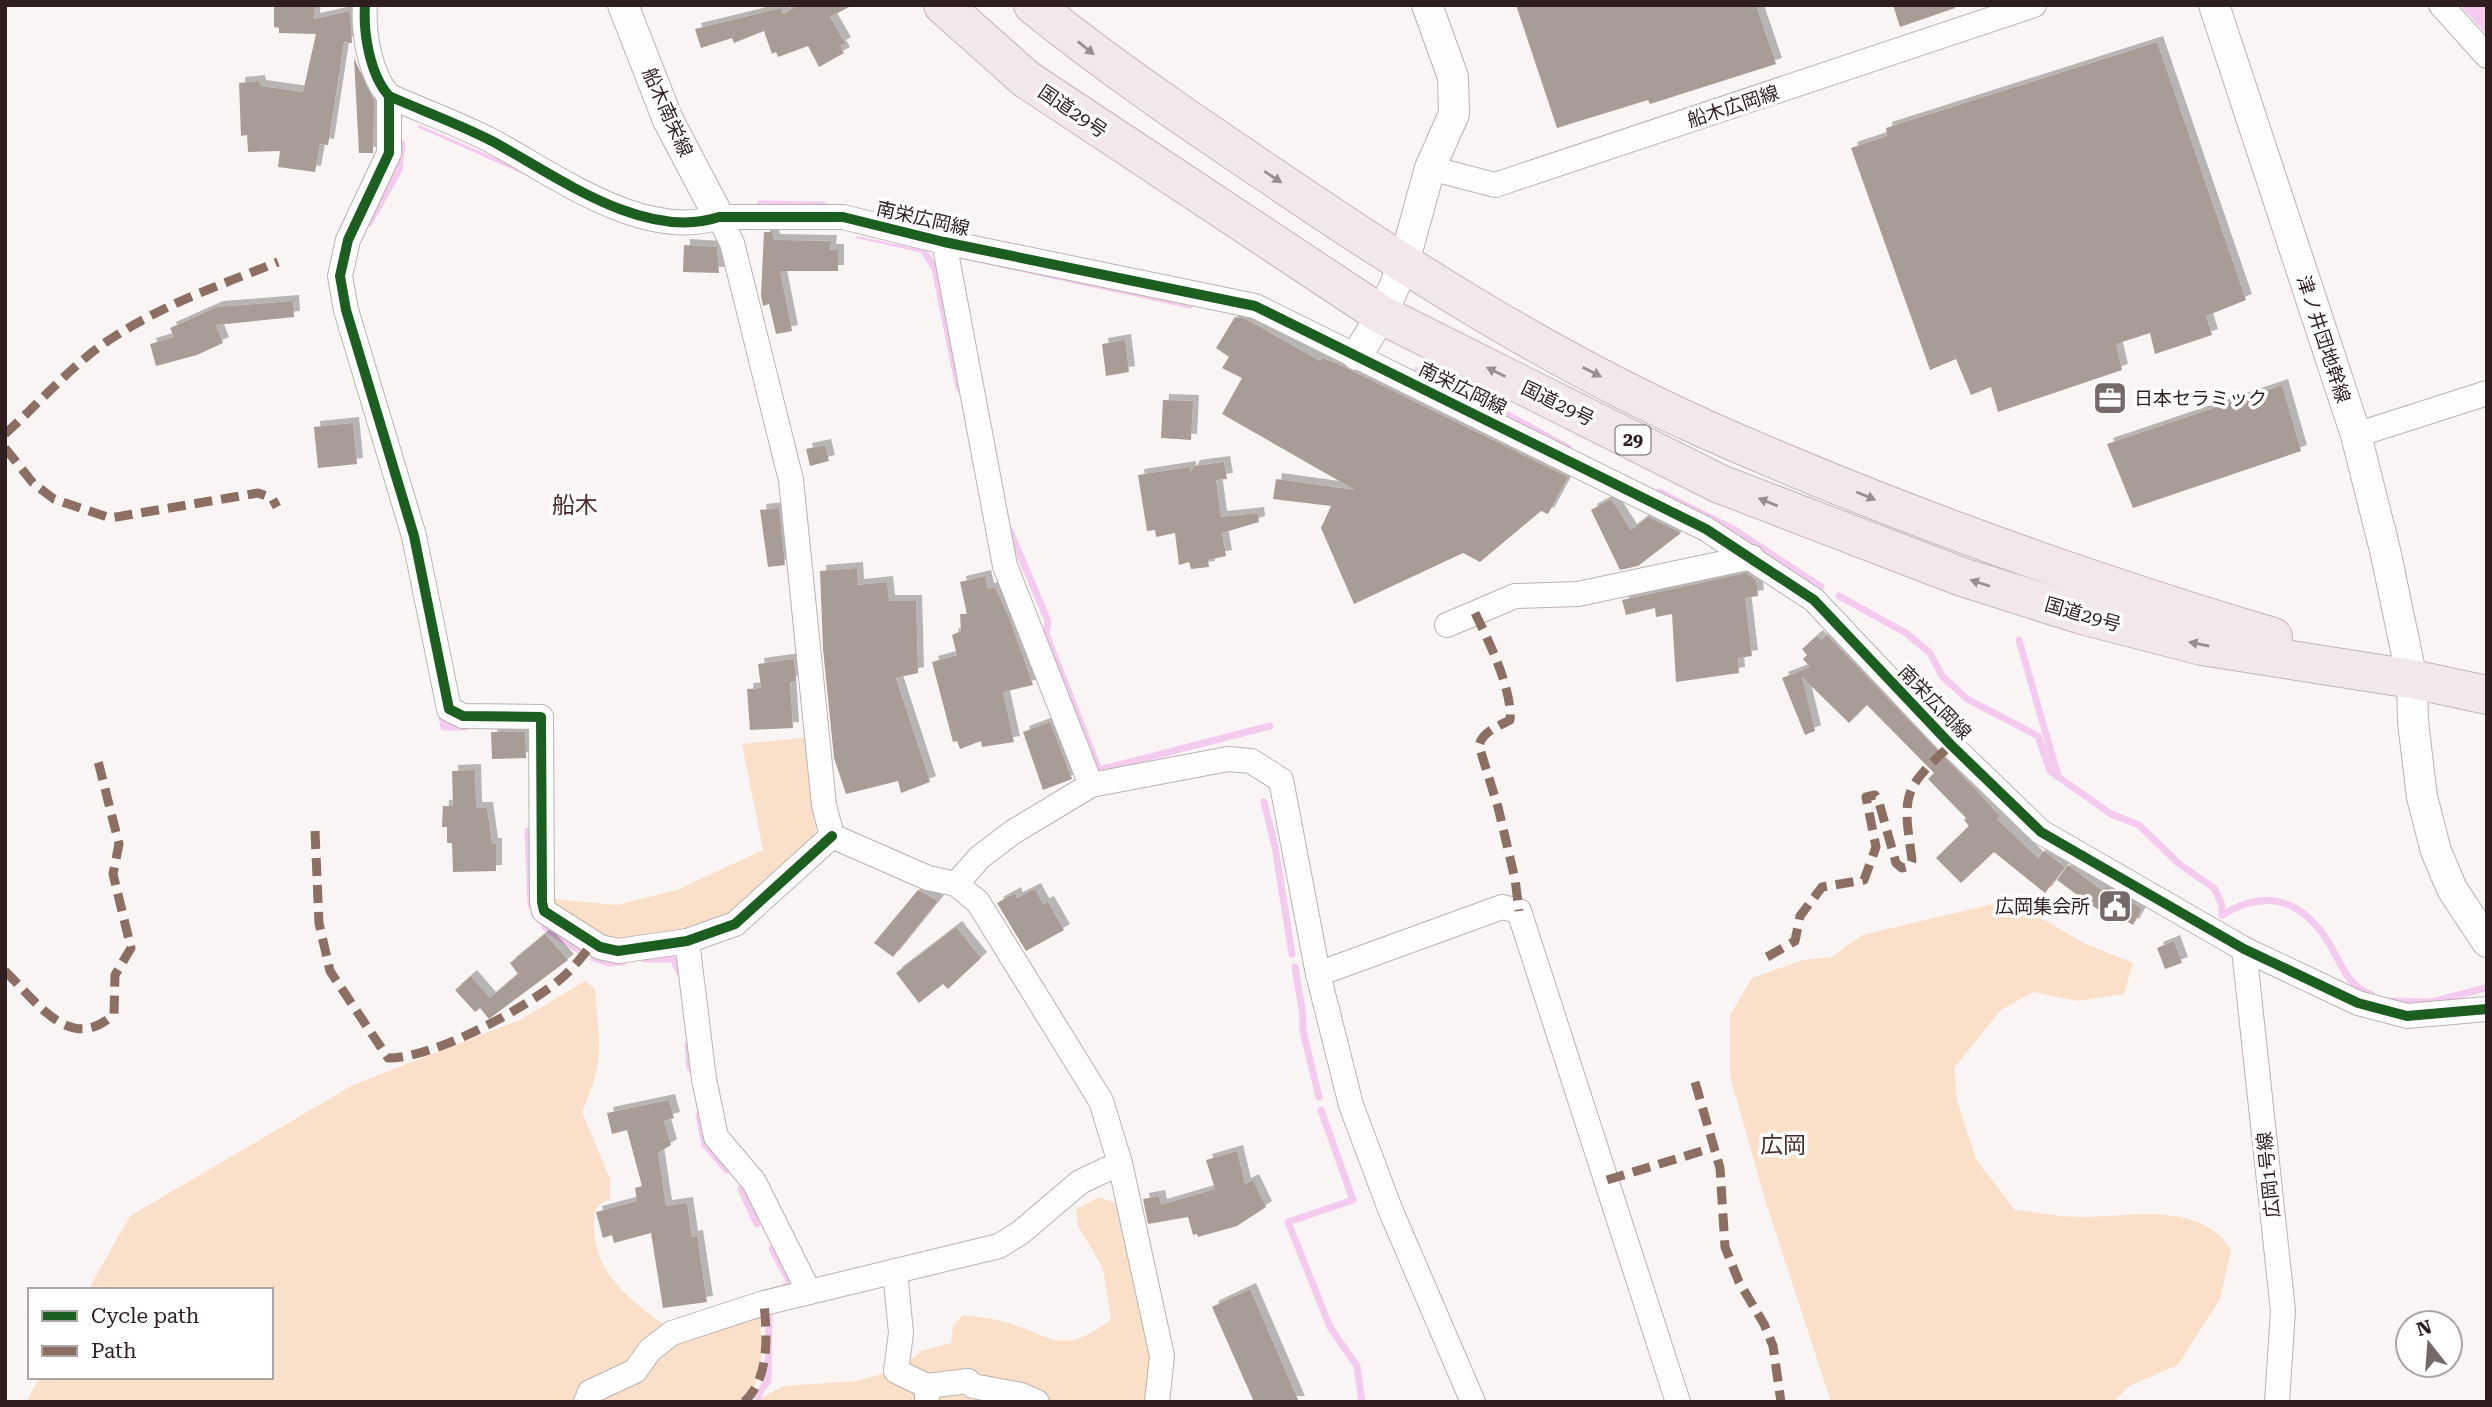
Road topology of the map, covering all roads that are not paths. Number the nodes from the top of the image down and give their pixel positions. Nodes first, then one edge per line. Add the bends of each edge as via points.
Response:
1 (365, 5) edge
2 (623, 5) edge
3 (943, 5) edge
4 (1033, 5) edge
5 (1427, 5) edge
6 (2034, 5) edge
7 (2214, 5) edge
8 (2441, 5) edge
9 (2487, 56) edge
10 (389, 96) junction
11 (1430, 168) junction
12 (719, 217) junction
13 (944, 243) junction
14 (1403, 266) junction
15 (1382, 315) junction
16 (1357, 355) junction
17 (2487, 393) edge
18 (2356, 435) junction
19 (1752, 557) junction
20 (1447, 625) dead end
21 (2412, 679) junction
22 (2487, 695) edge
23 (1091, 785) junction
24 (832, 836) junction
25 (956, 884) junction
26 (687, 941) junction
27 (2487, 942) edge
28 (2244, 949) junction
29 (1318, 974) junction
30 (2487, 1009) edge
31 (1120, 1163) junction
32 (895, 1271) junction
33 (809, 1292) junction
34 (927, 1394) edge
35 (1006, 1397) edge
36 (586, 1402) edge
37 (1037, 1402) edge
38 (1157, 1402) edge
39 (1473, 1402) edge
40 (1678, 1402) edge
41 (2277, 1402) edge

1 - 10 street via 363,25 379,86
2 - 12 street, 船木南栄線 via 668,120
3 - 15 highway, 国道29号 / 29 via 1026,79
4 -> 14 highway, 国道29号 / 29 via 1104,62
5 - 11 street via 1453,77 1454,114
6 - 11 street, 船木広岡線 via 1495,185
7 - 18 street, 津ノ井団地幹線
8 - 9 street
10 - 12 street, 南栄広岡線 via 489,140 590,197 664,222
10 - 26 street via 389,153 348,240 340,276 346,310 415,536 449,709 463,716 541,717 544,911 600,947 618,951
11 - 14 street
12 - 13 street, 南栄広岡線 via 843,217
12 - 24 street via 732,243 791,480 824,805
13 - 16 street, 南栄広岡線 via 1255,306
13 - 23 street via 1005,566
14 - 15 street
14 -> 21 highway, 国道29号 / 29 via 1530,340 1702,428 1864,495 2020,557
15 - 16 street
21 -> 15 highway, 国道29号 / 29 via 2202,646 1962,577 1720,484
16 - 19 street, 南栄広岡線 via 1706,529
17 - 18 street
18 - 21 street, 津ノ井団地幹線
19 - 20 street via 1578,593 1515,596
19 - 28 street, 南栄広岡線 via 1814,600 2041,832
21 - 22 highway, 国道29号 / 29
21 - 27 street, 津ノ井団地幹線 via 2422,797 2436,850 2452,889
23 - 25 street via 1013,832 980,857
23 - 29 street via 1228,759 1251,761 1282,780
24 - 25 street via 928,877
24 - 26 street via 735,924
25 - 31 street via 978,902 1101,1101
26 - 33 street via 713,1129 754,1182
28 - 30 street, 南栄広岡線 via 2358,1003 2407,1016
28 - 41 street, 広岡1号線 via 2283,1311
29 - 39 street via 1351,1105
29 - 40 street via 1502,907 1519,911
31 - 32 street via 1080,1182 999,1246
31 - 38 street via 1162,1356
32 - 33 street
32 - 34 street via 901,1333 896,1371
33 - 36 street via 672,1333 650,1350 635,1371 590,1392
34 - 35 street via 961,1379
35 - 37 street

